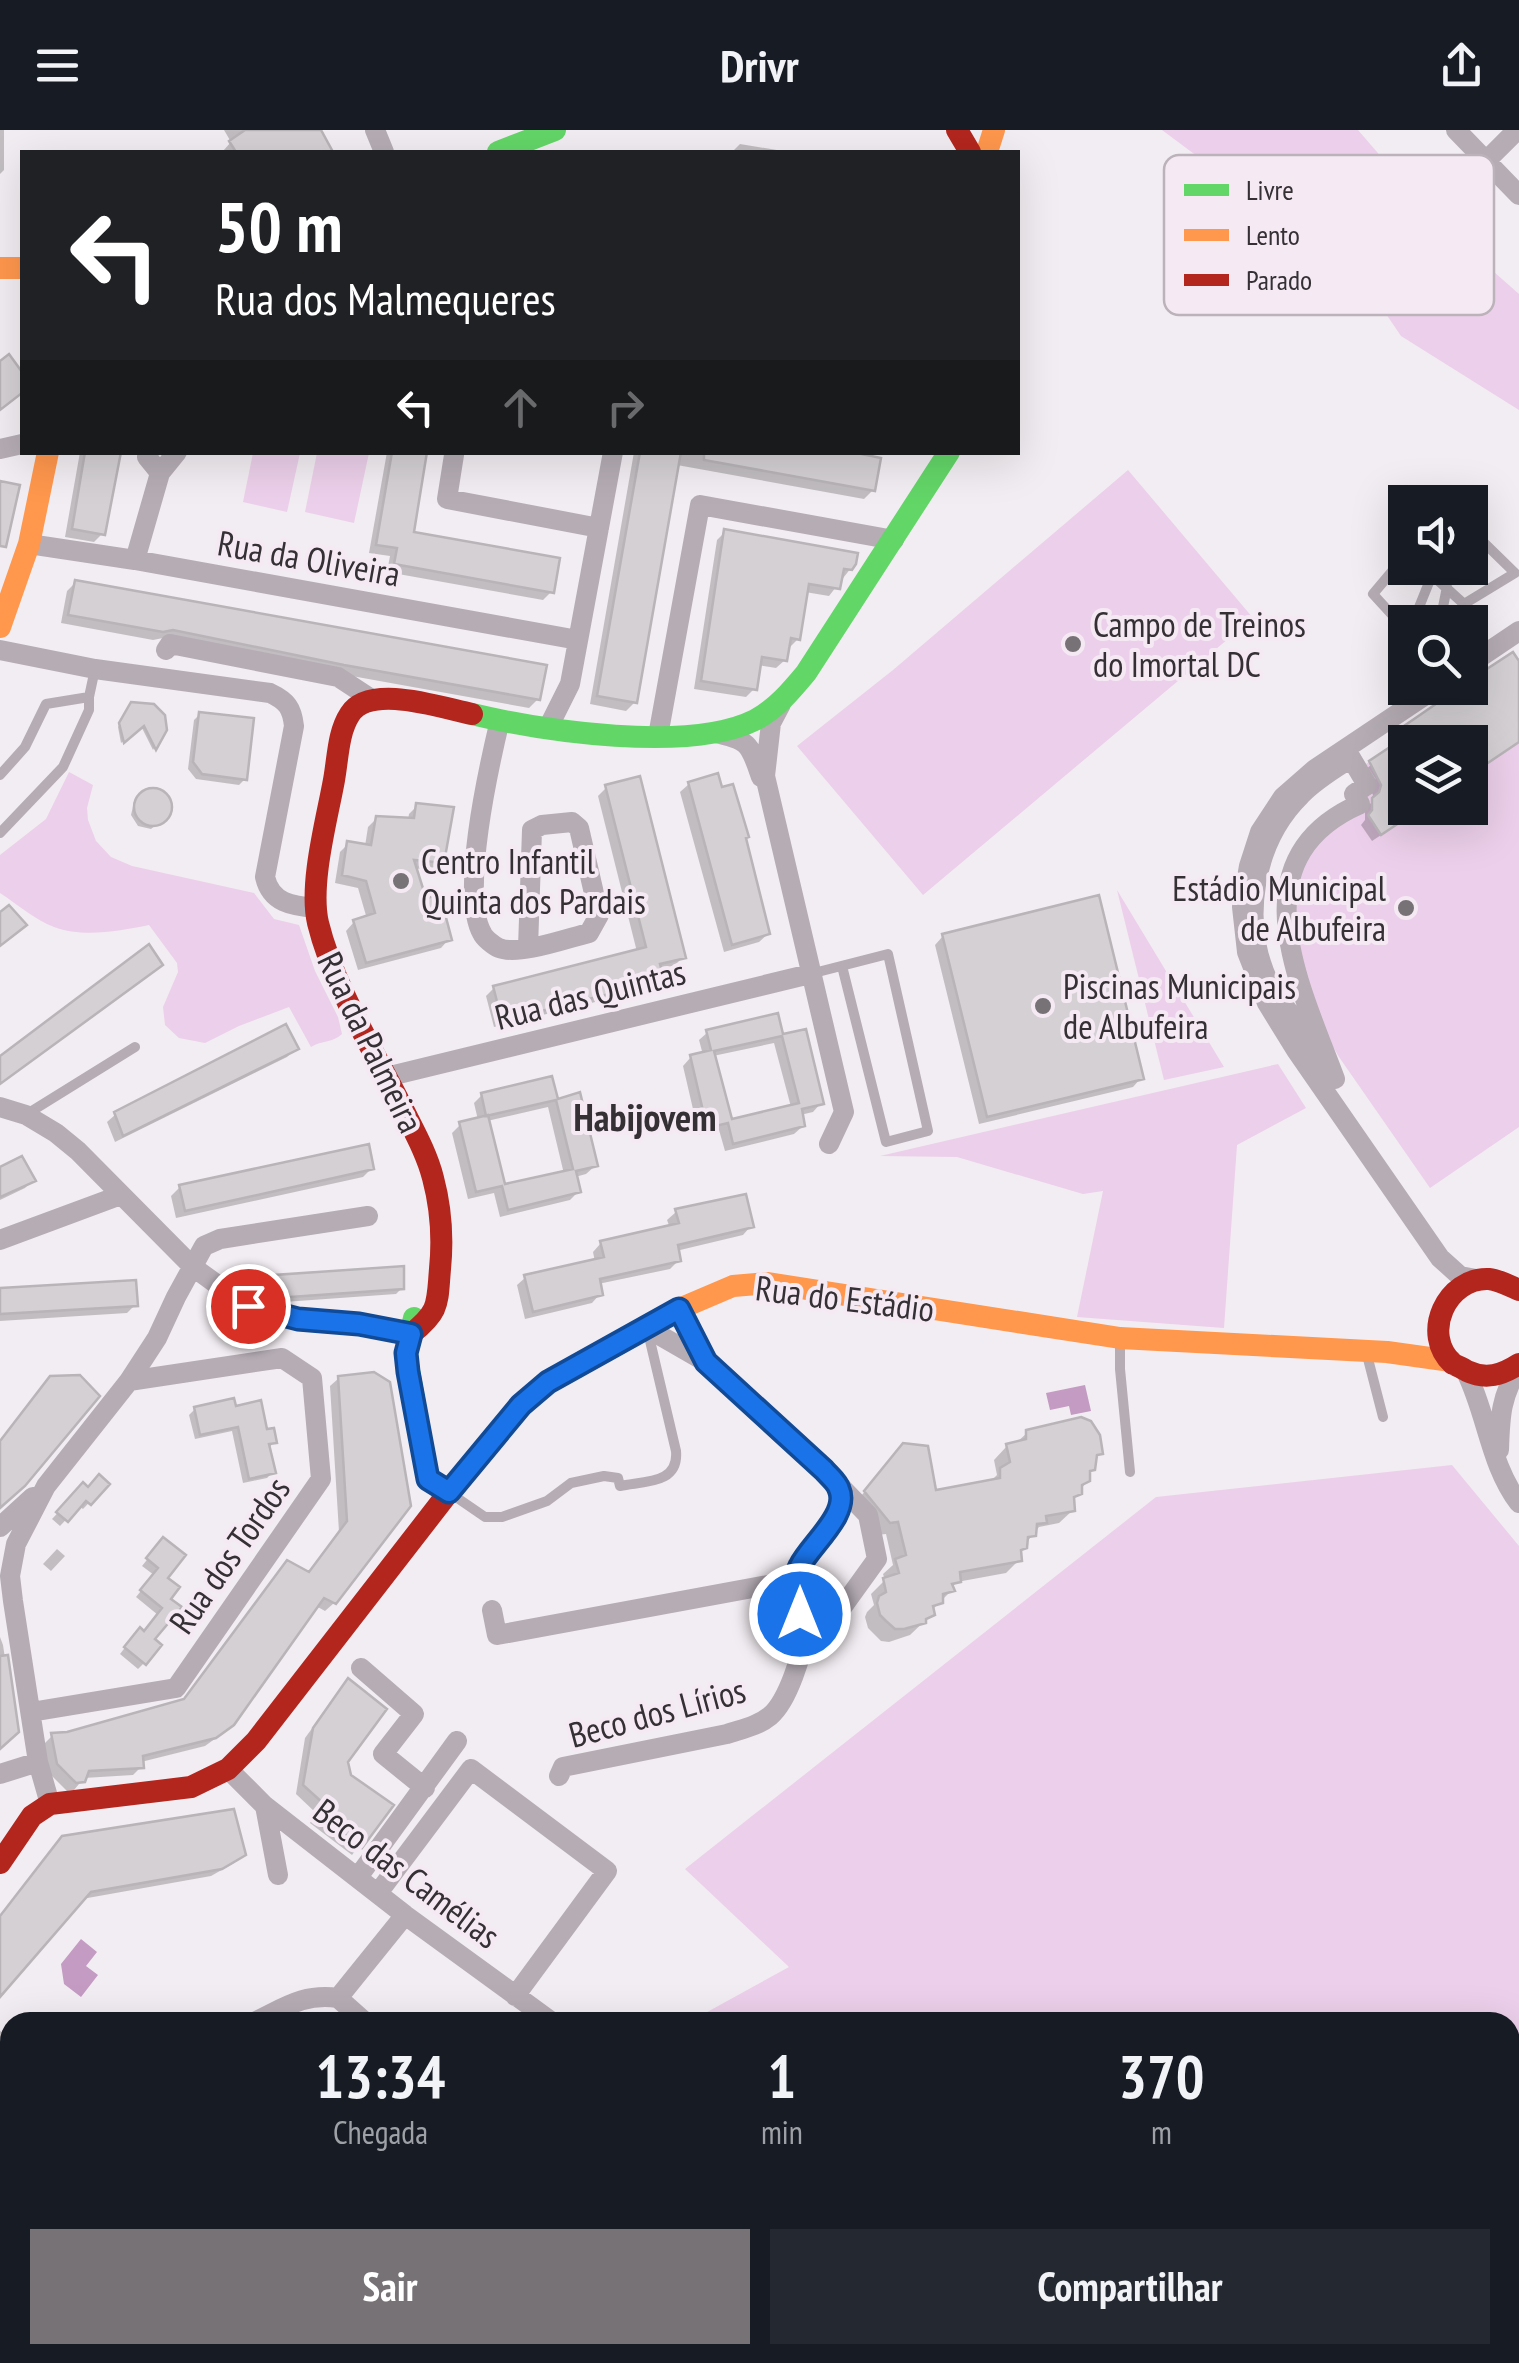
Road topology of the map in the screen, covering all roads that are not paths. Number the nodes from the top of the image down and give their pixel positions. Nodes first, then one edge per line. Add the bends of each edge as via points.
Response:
1 (555, 130) edge
2 (1456, 130) edge
3 (1517, 130) edge
4 (503, 150) edge
5 (1480, 155) edge
6 (1492, 155) edge
7 (1494, 169) edge
8 (1519, 195) edge
9 (47, 455) edge
10 (147, 455) edge
11 (174, 455) edge
12 (612, 455) edge
13 (946, 455) edge
14 (454, 456) dead end
15 (160, 472) junction
16 (598, 528) junction
17 (894, 540) junction
18 (29, 544) junction
19 (1488, 547) edge
20 (135, 560) junction
21 (1388, 577) edge
22 (1447, 587) junction
23 (1420, 605) edge
24 (1443, 605) edge
25 (1388, 610) edge
26 (0, 627) edge
27 (1519, 631) edge
28 (578, 640) junction
29 (0, 650) edge
30 (166, 650) dead end
31 (1488, 652) edge
32 (94, 669) junction
33 (570, 684) junction
34 (787, 694) junction
35 (89, 697) junction
36 (370, 698) junction
37 (1411, 705) edge
38 (500, 720) junction
39 (548, 728) junction
40 (575, 732) junction
41 (714, 733) junction
42 (658, 736) junction
43 (1352, 758) joint
44 (0, 775) edge
45 (773, 812) junction
46 (0, 832) edge
47 (316, 908) junction
48 (528, 948) junction
49 (842, 966) junction
50 (810, 974) junction
51 (135, 1046) dead end
52 (386, 1076) junction
53 (0, 1107) edge
54 (26, 1115) junction
55 (829, 1144) dead end
56 (121, 1195) junction
57 (368, 1216) dead end
58 (0, 1240) edge
59 (193, 1267) junction
60 (1519, 1271) edge
61 (1482, 1279) junction
62 (1519, 1290) edge
63 (679, 1309) junction
64 (1438, 1317) junction
65 (647, 1328) junction
66 (411, 1334) junction
67 (1120, 1338) junction
68 (1377, 1352) junction
69 (706, 1362) junction
70 (1519, 1365) edge
71 (1458, 1367) junction
72 (129, 1381) junction
73 (1383, 1417) dead end
74 (1499, 1467) junction
75 (824, 1470) junction
76 (1130, 1472) dead end
77 (46, 1486) junction
78 (449, 1492) junction
79 (1519, 1503) edge
80 (0, 1527) edge
81 (0, 1576) edge
82 (795, 1580) junction
83 (13, 1601) junction
84 (492, 1610) dead end
85 (800, 1659) junction
86 (361, 1668) dead end
87 (31, 1712) junction
88 (457, 1741) dead end
89 (38, 1762) junction
90 (228, 1768) junction
91 (0, 1774) edge
92 (558, 1776) dead end
93 (425, 1788) junction
94 (50, 1804) junction
95 (265, 1806) junction
96 (0, 1863) edge
97 (278, 1874) dead end
98 (358, 1878) junction
99 (378, 1893) junction
100 (406, 1915) junction
101 (516, 1996) junction
102 (338, 1998) junction
103 (276, 2012) edge
104 (354, 2012) edge
105 (538, 2012) edge

1 - 4 street
2 - 5 street
3 - 6 street
7 - 8 street
9 - 18 street
10 - 15 street
11 - 15 street
12 - 16 street
13 - 17 street
14 - 16 street via 447,499
15 - 20 street
16 - 28 street
17 - 34 street
17 - 42 street via 700,505
18 - 20 street, Rua da Oliveira
18 - 26 street
19 - 22 lane via 1514,572 1464,604
20 - 28 street, Rua da Oliveira
21 - 25 lane via 1374,594
22 - 23 lane via 1432,574
22 - 24 lane
27 - 31 street
28 - 33 street
29 - 32 street
30 - 36 street via 170,644 338,676
32 - 35 lane
32 - 47 street via 285,700 294,726 265,878 279,900
33 - 39 street
33 - 40 street
34 - 41 street via 751,722
34 - 45 street via 770,723 765,776
35 - 44 lane via 46,704
35 - 46 lane via 63,766
36 - 38 street
36 - 47 street, Rua da Palmeira via 347,716 342,732
37 - 61 street via 1283,797 1260,832 1249,866 1242,906 1247,952 1296,1050 1440,1258 1460,1276
38 - 39 street
38 - 48 street via 475,856 474,902 482,934 496,948
39 - 40 street
40 - 42 street
41 - 42 street
41 - 45 street via 748,744
43 - 43 street via 1302,793 1281,817 1267,843 1254,899 1254,928 1269,984 1335,1079 1294,962 1287,900 1298,852 1316,830 1360,804 1354,794 1367,785
45 - 50 street
47 - 52 street, Rua da Palmeira via 332,968
48 - 48 street via 589,933 600,915 572,822 532,830
49 - 49 lane via 886,1142 928,1131 888,954
49 - 50 lane
50 - 52 street, Rua das Quintas
50 - 55 street via 844,1112
51 - 54 lane
52 - 66 street, Rua da Palmeira via 419,1141 440,1212 439,1278 414,1315
53 - 54 street
54 - 56 street via 78,1150
56 - 58 street
56 - 59 street
57 - 59 street via 220,1239 204,1246
59 - 66 street via 248,1306
59 - 72 street
60 - 61 street
61 - 62 street
61 - 64 street via 1448,1295
63 - 65 street, Rua do Estádio
63 - 67 street, Rua do Estádio via 733,1286 768,1283
63 - 69 street
64 - 68 street via 1423,1334
64 - 71 street via 1441,1347
65 - 69 street
65 - 78 street, Rua do Estádio via 548,1382
65 - 78 lane via 676,1451 671,1474 620,1486 618,1478 604,1476 571,1483 547,1501 502,1517 484,1518
66 - 78 street, Rua da Palmeira via 408,1372 428,1479
67 - 68 street, Rua do Estádio
67 - 76 lane
68 - 71 street, Rua do Estádio
68 - 73 lane
69 - 75 street
70 - 71 street, Rua do Estádio via 1483,1376
70 - 74 street via 1500,1413
71 - 74 street via 1473,1386
72 - 77 street
72 - 87 street, Rua dos Tordos via 282,1358 312,1378 321,1479 176,1688
74 - 79 street
75 - 82 street via 840,1489 842,1504
75 - 85 street via 868,1515 877,1560
77 - 80 street
77 - 83 street via 16,1544
78 - 90 street, Rua do Estádio
81 - 83 street
82 - 84 street via 497,1635
82 - 85 street via 804,1635
83 - 87 street
85 - 92 street, Beco dos Lírios via 780,1703 751,1727 564,1767
86 - 93 street via 414,1714 383,1754
87 - 89 street
88 - 93 street
89 - 91 street
89 - 94 street
90 - 94 street, Rua do Estádio via 191,1787
90 - 95 street, Beco das Camélias
93 - 98 street
94 - 96 street via 32,1816
95 - 97 street
95 - 98 street, Beco das Camélias
98 - 99 street, Beco das Camélias
99 - 100 street, Beco das Camélias
99 - 101 street via 471,1769 607,1872
100 - 101 street, Beco das Camélias
100 - 102 street
101 - 105 street, Beco das Camélias
102 - 103 street via 319,1996
102 - 104 street

